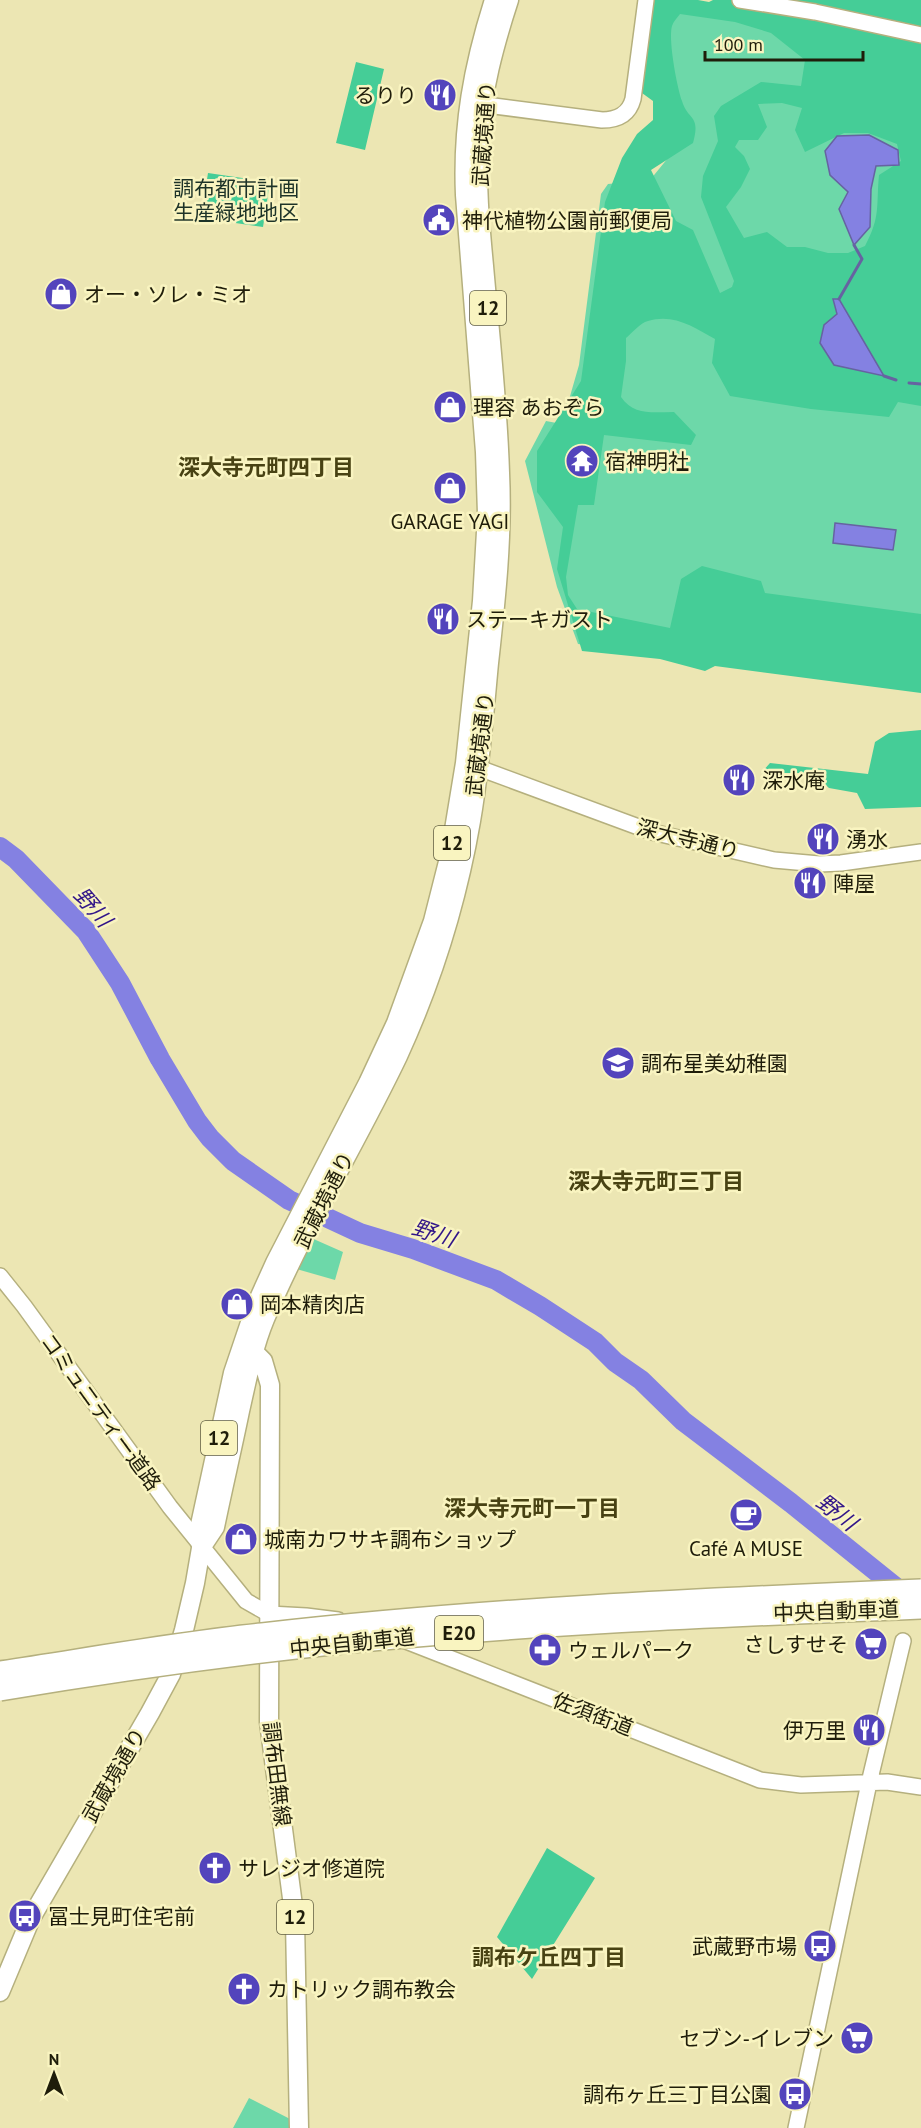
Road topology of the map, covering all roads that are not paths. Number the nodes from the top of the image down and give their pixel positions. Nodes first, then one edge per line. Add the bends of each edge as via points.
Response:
1 (494, 0) edge
2 (509, 0) edge
3 (646, 0) edge
4 (740, 0) edge
5 (921, 35) edge
6 (476, 104) junction
7 (478, 146) junction
8 (466, 206) junction
9 (472, 765) junction
10 (921, 852) edge
11 (455, 893) junction
12 (433, 921) junction
13 (321, 1190) junction
14 (304, 1224) junction
15 (0, 1276) edge
16 (248, 1331) junction
17 (254, 1352) junction
18 (201, 1548) junction
19 (921, 1590) edge
20 (921, 1608) edge
21 (265, 1624) junction
22 (903, 1641) dead end
23 (0, 1662) edge
24 (0, 1672) edge
25 (0, 1690) edge
26 (869, 1783) junction
27 (921, 1787) edge
28 (0, 1992) edge
29 (299, 2128) edge
30 (796, 2128) edge

1 - 6 main road, 武蔵境通り / 12 via 477,59
2 - 6 main road, 武蔵境通り / 12
3 - 6 street via 633,99 622,116 603,120
4 - 5 street
6 - 7 main road, 武蔵境通り / 12
6 - 8 main road, 武蔵境通り / 12 via 464,151
7 - 8 main road via 471,150
7 - 9 main road, 武蔵境通り / 12 via 501,491 497,580
8 - 9 main road, 武蔵境通り / 12 via 487,514
9 - 10 street, 深大寺通り via 652,832 774,860 842,863
9 - 11 main road, 武蔵境通り / 12 via 467,841
9 - 12 main road, 武蔵境通り / 12
11 - 12 main road via 448,893
11 - 13 main road, 武蔵境通り / 12 via 414,1018 387,1077
12 - 13 main road, 武蔵境通り / 12 via 401,1012
13 - 14 main road, 武蔵境通り / 12
14 - 16 main road, 武蔵境通り / 12 via 262,1290
14 - 17 main road, 武蔵境通り / 12
15 - 18 street, コミュニティー道路
16 - 17 main road, 12
16 - 18 main road, 武蔵境通り / 12 via 233,1373 205,1500
17 - 18 main road, 武蔵境通り / 12 via 215,1527
17 - 21 main road, 12 via 263,1361 270,1385
18 - 21 street, コミュニティー道路
18 - 28 main road, 武蔵境通り / 12 via 171,1674 36,1910
19 - 21 highway, 中央自動車道 / E20, bridge
20 - 25 highway, 中央自動車道 / E20, bridge via 688,1618 324,1645 186,1661
21 - 23 highway, bridge
21 - 24 highway, 中央自動車道 / E20, bridge
21 - 26 street, 佐須街道 via 306,1616 338,1620 386,1634 760,1780 801,1785
21 - 29 main road, 調布田無線 / 12 via 271,1744 295,1921
22 - 26 street
26 - 27 street, 佐須街道
26 - 30 street

